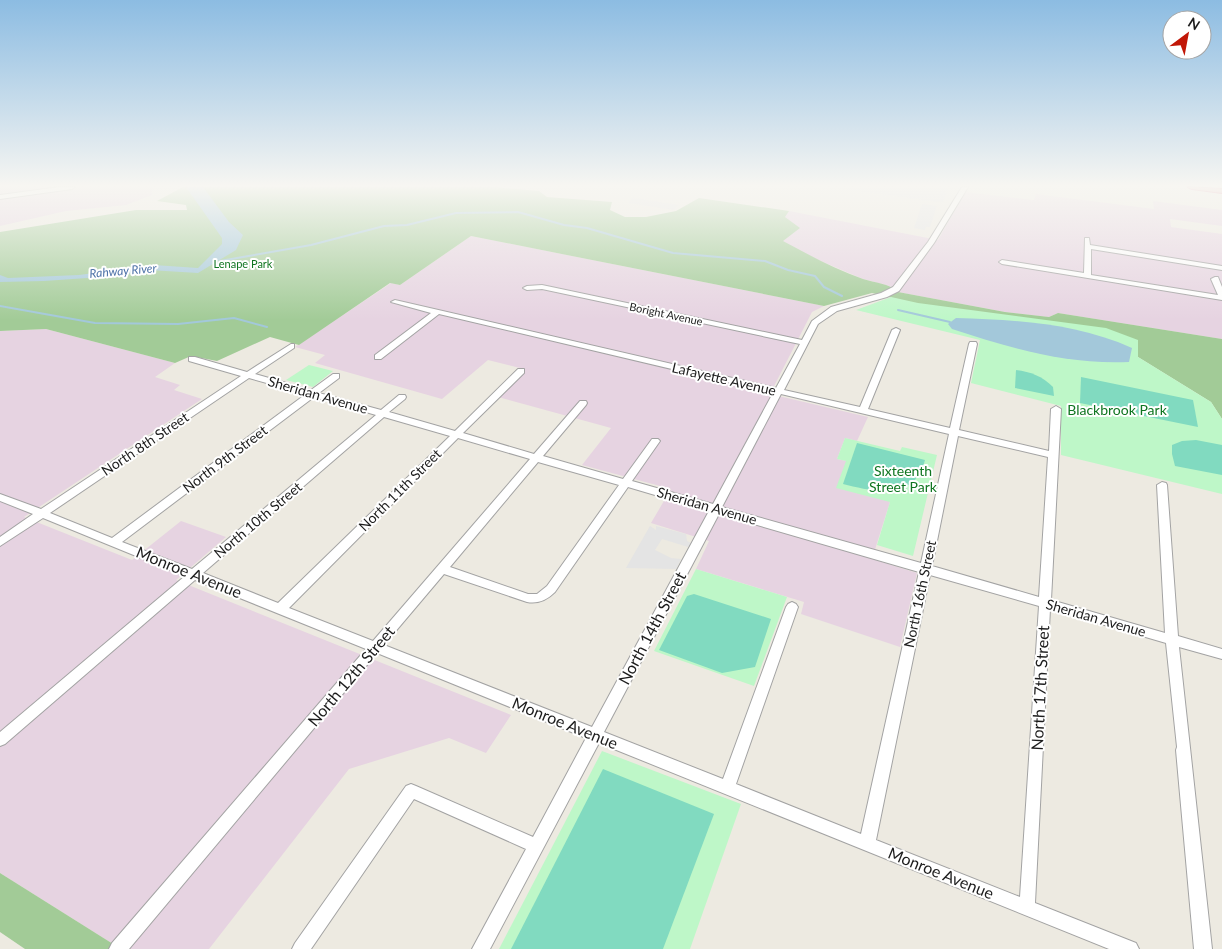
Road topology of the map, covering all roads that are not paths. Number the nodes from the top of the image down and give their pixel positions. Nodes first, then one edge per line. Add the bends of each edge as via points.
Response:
1 (938, 231) edge
2 (1087, 239) dead end
3 (1088, 247) junction
4 (1002, 262) dead end
5 (1222, 268) edge
6 (1088, 276) junction
7 (1215, 279) dead end
8 (527, 288) dead end
9 (1222, 297) edge
10 (395, 302) dead end
11 (437, 312) junction
12 (896, 330) dead end
13 (805, 343) junction
14 (974, 344) dead end
15 (291, 346) dead end
16 (378, 357) dead end
17 (192, 359) dead end
18 (520, 371) dead end
19 (248, 374) junction
20 (336, 376) dead end
21 (778, 391) junction
22 (313, 393) junction
23 (402, 397) dead end
24 (583, 403) dead end
25 (1056, 409) dead end
26 (863, 411) junction
27 (383, 413) junction
28 (955, 432) junction
29 (457, 434) junction
30 (654, 441) dead end
31 (1054, 455) junction
32 (537, 457) junction
33 (625, 483) junction
34 (1162, 485) dead end
35 (0, 497) edge
36 (716, 508) junction
37 (42, 514) junction
38 (0, 542) edge
39 (114, 542) junction
40 (442, 569) junction
41 (926, 569) junction
42 (194, 574) junction
43 (1045, 603) junction
44 (792, 607) dead end
45 (280, 609) junction
46 (1172, 639) junction
47 (375, 647) junction
48 (1222, 654) edge
49 (595, 735) junction
50 (0, 740) edge
51 (727, 788) junction
52 (867, 844) junction
53 (536, 846) junction
54 (1027, 908) junction
55 (118, 949) edge
56 (301, 949) edge
57 (481, 949) edge
58 (1130, 949) edge
59 (1203, 949) edge

1 - 13 street, North 14th Street via 896,289 829,312 815,323
2 - 3 street
3 - 5 street
3 - 6 street
4 - 6 street
6 - 9 street
7 - 9 street
8 - 13 street, Boright Avenue via 542,287
10 - 11 street, Lafayette Avenue
11 - 16 street
11 - 21 street, Lafayette Avenue
12 - 26 street
13 - 21 street, North 14th Street
14 - 28 street, North 16th Street
15 - 19 street, North 8th Street
17 - 19 street, Sheridan Avenue
18 - 29 street, North 11th Street
19 - 22 street, Sheridan Avenue
19 - 37 street, North 8th Street
20 - 22 street, North 9th Street
21 - 26 street, Lafayette Avenue
21 - 36 street, North 14th Street
22 - 27 street, Sheridan Avenue
22 - 39 street, North 9th Street
23 - 27 street, North 10th Street
24 - 32 street, North 12th Street
25 - 31 street, North 17th Street
26 - 28 street, Lafayette Avenue
27 - 29 street, Sheridan Avenue
27 - 42 street, North 10th Street
28 - 31 street, Lafayette Avenue
28 - 41 street, North 16th Street
29 - 32 street, Sheridan Avenue
29 - 45 street, North 11th Street
30 - 33 street
31 - 43 street, North 17th Street
32 - 33 street, Sheridan Avenue
32 - 40 street, North 12th Street
33 - 36 street, Sheridan Avenue
33 - 40 street via 551,589 540,597 527,598
34 - 46 street
35 - 37 street, Monroe Avenue
36 - 41 street, Sheridan Avenue
36 - 49 street, North 14th Street
37 - 38 street, North 8th Street
37 - 39 street, Monroe Avenue
39 - 42 street, Monroe Avenue
40 - 47 street, North 12th Street
41 - 43 street, Sheridan Avenue
41 - 52 street, North 16th Street
42 - 45 street, Monroe Avenue
42 - 50 street, North 10th Street
43 - 46 street, Sheridan Avenue
43 - 54 street, North 17th Street
44 - 51 street
45 - 47 street, Monroe Avenue
46 - 48 street, Sheridan Avenue
46 - 59 street
47 - 49 street, Monroe Avenue
47 - 55 street, North 12th Street
49 - 51 street, Monroe Avenue
49 - 53 street, North 14th Street
51 - 52 street, Monroe Avenue
52 - 54 street, Monroe Avenue
53 - 56 street via 411,792
53 - 57 street, North 14th Street
54 - 58 street, Monroe Avenue

